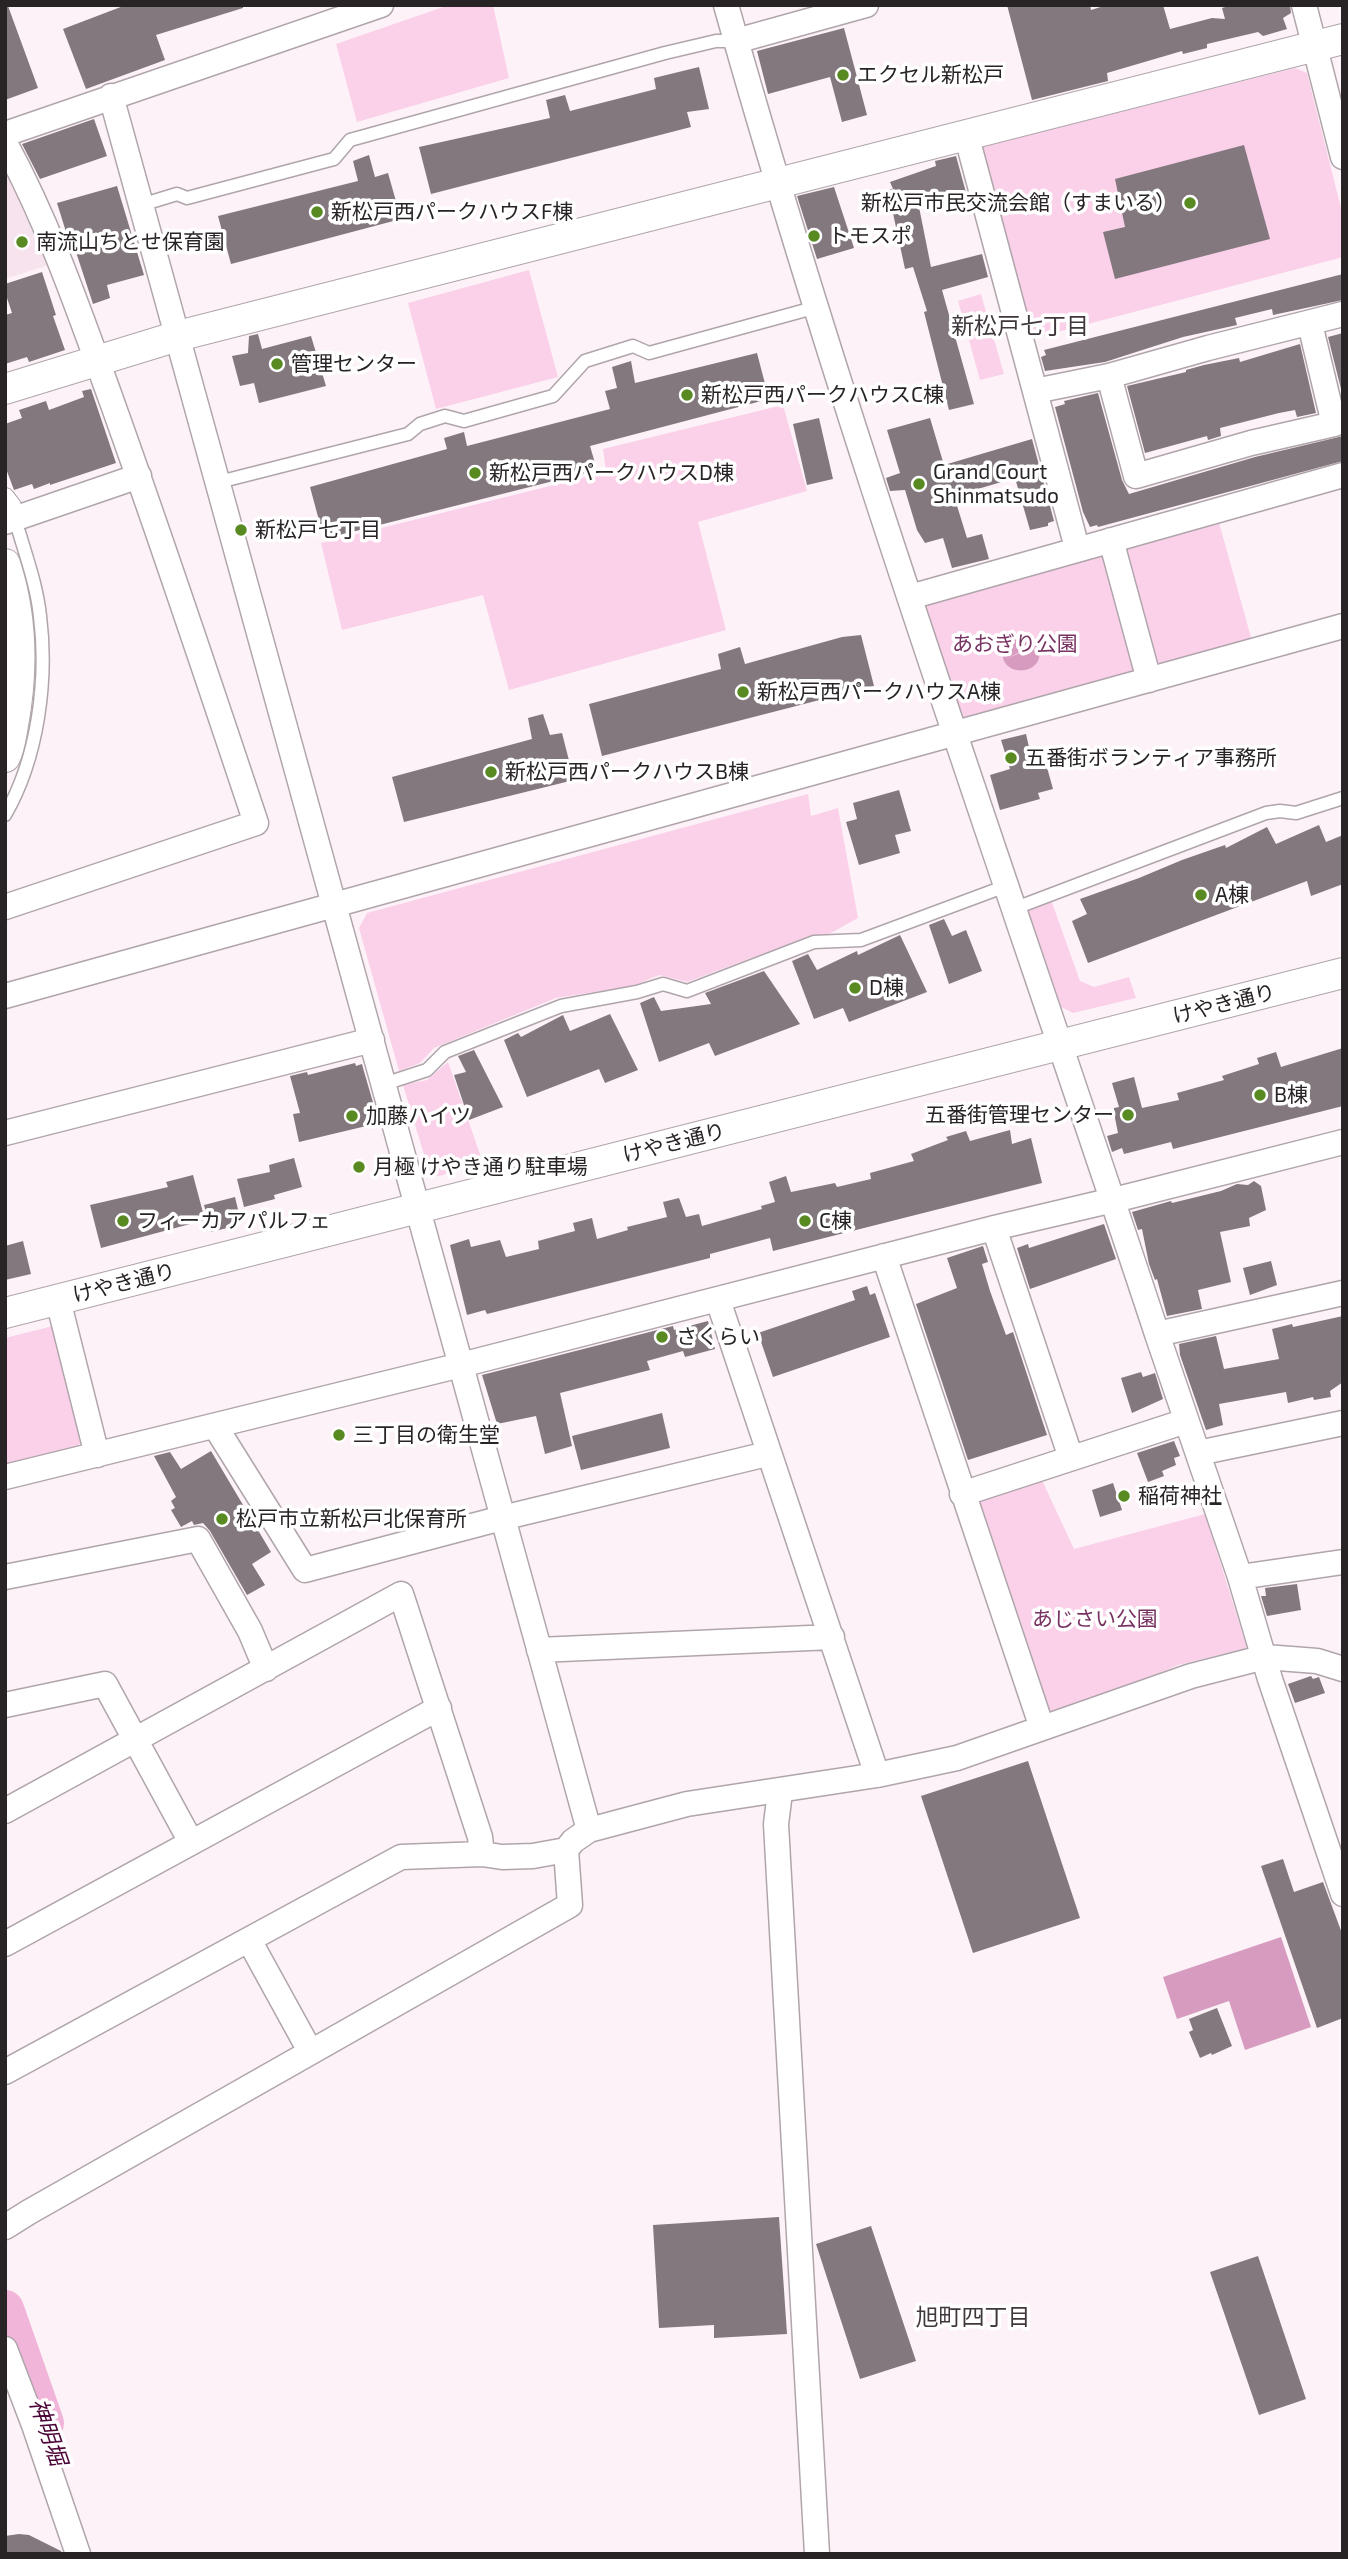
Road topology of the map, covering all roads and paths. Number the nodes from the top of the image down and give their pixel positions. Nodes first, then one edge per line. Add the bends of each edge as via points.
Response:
1 (726, 5) edge
2 (866, 5) edge
3 (1304, 5) edge
4 (368, 7) edge
5 (736, 41) junction
6 (1329, 43) edge
7 (111, 96) junction
8 (5, 134) edge
9 (966, 134) junction
10 (5, 143) edge
11 (1343, 157) edge
12 (777, 183) junction
13 (141, 205) junction
14 (817, 307) junction
15 (1343, 314) edge
16 (1310, 324) junction
17 (178, 335) junction
18 (97, 360) junction
19 (1109, 376) junction
20 (5, 389) edge
21 (1035, 391) junction
22 (1343, 475) edge
23 (139, 476) junction
24 (219, 482) junction
25 (10, 514) edge
26 (1111, 540) junction
27 (1077, 548) junction
28 (5, 564) edge
29 (910, 597) junction
30 (1343, 626) edge
31 (37, 673) junction
32 (1149, 680) junction
33 (955, 735) junction
34 (5, 757) edge
35 (1343, 798) edge
36 (5, 815) edge
37 (1009, 898) junction
38 (336, 905) junction
39 (5, 907) edge
40 (1343, 973) edge
41 (5, 996) edge
42 (373, 1040) junction
43 (1060, 1045) junction
44 (384, 1084) junction
45 (5, 1133) edge
46 (1343, 1142) edge
47 (1113, 1200) junction
48 (418, 1208) junction
49 (993, 1228) junction
50 (884, 1256) junction
51 (1343, 1293) edge
52 (58, 1300) junction
53 (718, 1300) junction
54 (5, 1313) edge
55 (1157, 1334) junction
56 (461, 1365) junction
57 (1185, 1421) junction
58 (1343, 1423) edge
59 (215, 1426) junction
60 (767, 1454) junction
61 (1198, 1454) junction
62 (97, 1455) junction
63 (1071, 1458) junction
64 (5, 1477) edge
65 (962, 1494) junction
66 (502, 1518) junction
67 (1343, 1562) edge
68 (5, 1577) edge
69 (1240, 1577) junction
70 (832, 1637) junction
71 (540, 1650) junction
72 (1265, 1657) junction
73 (1343, 1669) edge
74 (266, 1670) junction
75 (5, 1705) edge
76 (439, 1708) junction
77 (1042, 1728) junction
78 (137, 1740) junction
79 (877, 1775) junction
80 (780, 1791) junction
81 (5, 1811) edge
82 (589, 1830) junction
83 (191, 1842) junction
84 (566, 1850) junction
85 (482, 1854) junction
86 (1343, 1894) edge
87 (249, 1940) junction
88 (5, 1944) edge
89 (310, 2051) junction
90 (5, 2072) edge
91 (5, 2227) edge
92 (5, 2349) edge
93 (78, 2554) edge
94 (817, 2554) edge

1 - 5 street
2 - 5 street
3 - 6 street
4 - 7 street
5 - 12 street
5 - 13 lane via 665,53 350,140 334,159 187,198 177,194
6 - 9 street
6 - 11 street
7 - 8 street
7 - 13 street
9 - 12 street
9 - 21 street
10 - 18 street via 34,196
12 - 14 street
12 - 17 street
13 - 17 street
14 - 24 lane via 649,353 632,346 585,361 553,396 464,421 446,416 420,424 408,434
14 - 29 street
15 - 16 street
16 - 19 street
16 - 19 street via 1334,424 1136,476
17 - 18 street
17 - 24 street
18 - 20 street
18 - 23 street
19 - 21 street
21 - 27 street
22 - 26 street
23 - 25 street
23 - 39 street via 188,641 256,823
24 - 38 street
25 - 31 lane via 40,614
26 - 27 street
26 - 32 street
27 - 29 street
28 - 31 street via 20,647
29 - 33 street
30 - 32 street
31 - 34 street via 18,697
31 - 36 lane via 40,706 34,737
32 - 33 street
33 - 37 street
33 - 38 street
35 - 37 lane via 1296,813 1266,813
37 - 43 street
37 - 44 lane via 861,940 814,943 687,991 663,984 561,1006 445,1052 427,1070
38 - 41 street
38 - 42 street
40 - 43 street, けやき通り
42 - 44 street
42 - 45 street
43 - 47 street
43 - 48 street, けやき通り
44 - 48 street
46 - 47 street
47 - 49 street
47 - 55 street
48 - 52 street, けやき通り
48 - 56 street
49 - 50 street
49 - 63 street
50 - 53 street
50 - 65 street
51 - 55 street
52 - 54 street, けやき通り
52 - 62 street
53 - 56 street
53 - 60 street
55 - 57 street
56 - 59 street
56 - 66 street
57 - 61 street
57 - 63 street
58 - 61 street
59 - 62 street
59 - 66 street via 305,1570
60 - 66 street
60 - 70 street
61 - 69 street
62 - 64 street
63 - 65 street
65 - 77 street
66 - 71 street
67 - 69 street
68 - 74 street via 198,1539 250,1631
69 - 72 street
70 - 71 street
70 - 79 street
71 - 82 street
72 - 73 street via 1317,1661
72 - 77 street via 1191,1676
72 - 86 street
74 - 76 street via 401,1594
74 - 78 street
75 - 78 street via 105,1684
76 - 83 street
76 - 85 street
77 - 79 street via 957,1758
78 - 81 street
78 - 83 street
79 - 80 street
80 - 82 street via 687,1804
80 - 94 street via 776,1824
82 - 84 street
83 - 88 street
84 - 85 street via 502,1857
84 - 89 street via 570,1905
85 - 87 street via 401,1857
87 - 89 street
87 - 90 street
89 - 91 street
92 - 93 street

